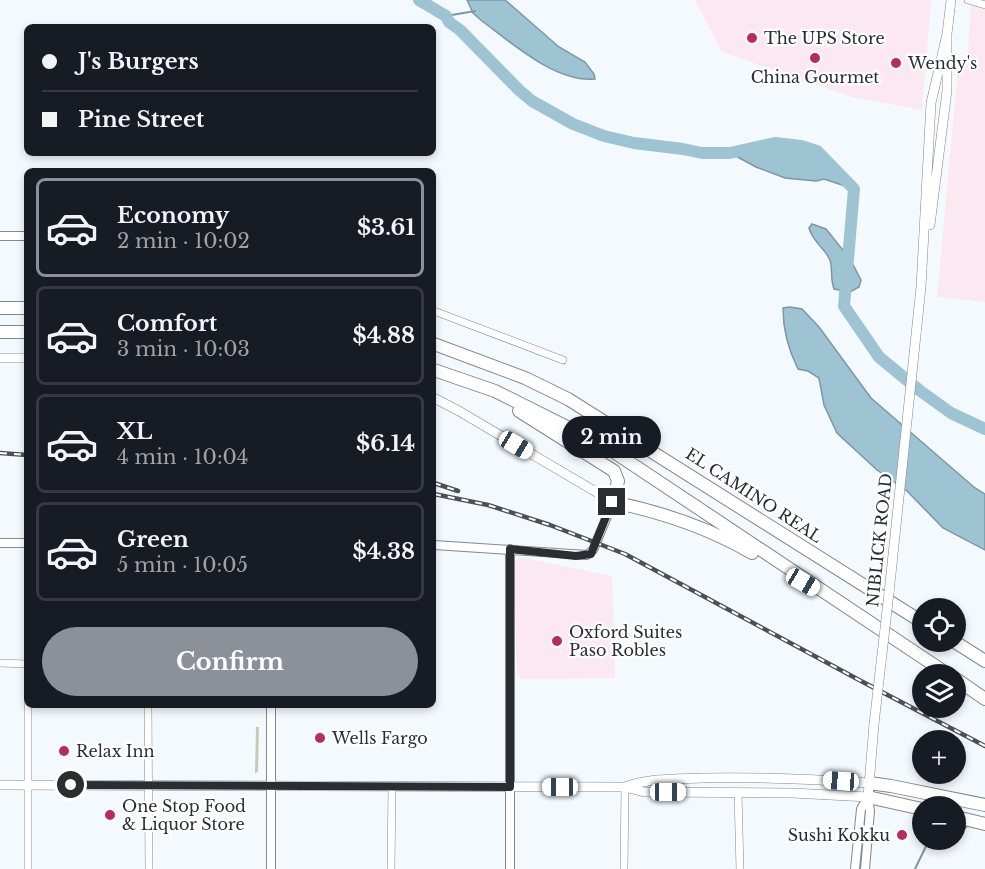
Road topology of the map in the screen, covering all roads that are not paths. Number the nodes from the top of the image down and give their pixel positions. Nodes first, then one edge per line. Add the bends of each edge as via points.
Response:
1 (951, 0) edge
2 (968, 0) edge
3 (985, 5) edge
4 (947, 34) junction
5 (0, 236) edge
6 (24, 236) edge
7 (921, 287) junction
8 (0, 308) edge
9 (24, 308) edge
10 (436, 312) edge
11 (0, 332) edge
12 (24, 332) edge
13 (436, 338) edge
14 (436, 345) edge
15 (0, 358) edge
16 (24, 358) edge
17 (473, 358) junction
18 (563, 360) dead end
19 (436, 371) edge
20 (495, 392) junction
21 (436, 399) edge
22 (612, 502) junction
23 (0, 543) edge
24 (24, 543) edge
25 (436, 545) edge
26 (510, 549) junction
27 (861, 616) junction
28 (912, 616) edge
29 (966, 649) edge
30 (985, 661) edge
31 (0, 663) edge
32 (24, 664) edge
33 (933, 664) edge
34 (966, 686) edge
35 (985, 699) edge
36 (28, 708) edge
37 (148, 708) edge
38 (271, 708) edge
39 (869, 783) junction
40 (0, 785) edge
41 (149, 785) junction
42 (27, 786) junction
43 (271, 786) junction
44 (392, 786) junction
45 (510, 787) junction
46 (624, 787) junction
47 (738, 792) junction
48 (868, 797) junction
49 (985, 805) edge
50 (912, 807) edge
51 (966, 819) edge
52 (985, 824) edge
53 (28, 869) edge
54 (149, 869) edge
55 (271, 869) edge
56 (391, 869) edge
57 (510, 869) edge
58 (624, 869) edge
59 (740, 869) edge
60 (855, 869) edge
61 (865, 869) edge

1 - 4 main road, NIBLICK ROAD
2 - 3 street
4 - 7 main road, NIBLICK ROAD via 947,91
4 - 7 main road, NIBLICK ROAD via 931,103
5 - 6 street
7 - 39 main road, NIBLICK ROAD, bridge
8 - 9 highway
10 - 18 street
11 - 12 highway
13 - 17 highway
14 - 17 highway, EL CAMINO REAL
15 - 16 main road
17 - 28 highway, EL CAMINO REAL via 568,399
19 - 20 highway
20 - 22 highway via 614,471 618,481
20 - 27 highway via 605,446
21 - 22 main road
22 - 26 street via 591,554
22 - 27 highway via 684,522 722,538
23 - 24 street
25 - 26 street
26 - 45 street
27 - 33 highway
29 - 30 highway
31 - 32 street
34 - 35 highway
36 - 42 street
37 - 41 street
38 - 43 street
39 - 46 main road via 728,777 644,780
39 - 48 main road, NIBLICK ROAD
39 - 49 highway
40 - 42 main road
41 - 42 main road
41 - 43 main road
41 - 54 street
42 - 53 street
43 - 44 main road
43 - 55 street
44 - 45 main road
44 - 56 street
45 - 46 main road
45 - 57 street
46 - 47 main road via 644,792
46 - 58 street
47 - 48 main road
47 - 59 street
48 - 50 highway
48 - 60 street via 861,809
48 - 61 street
51 - 52 highway

